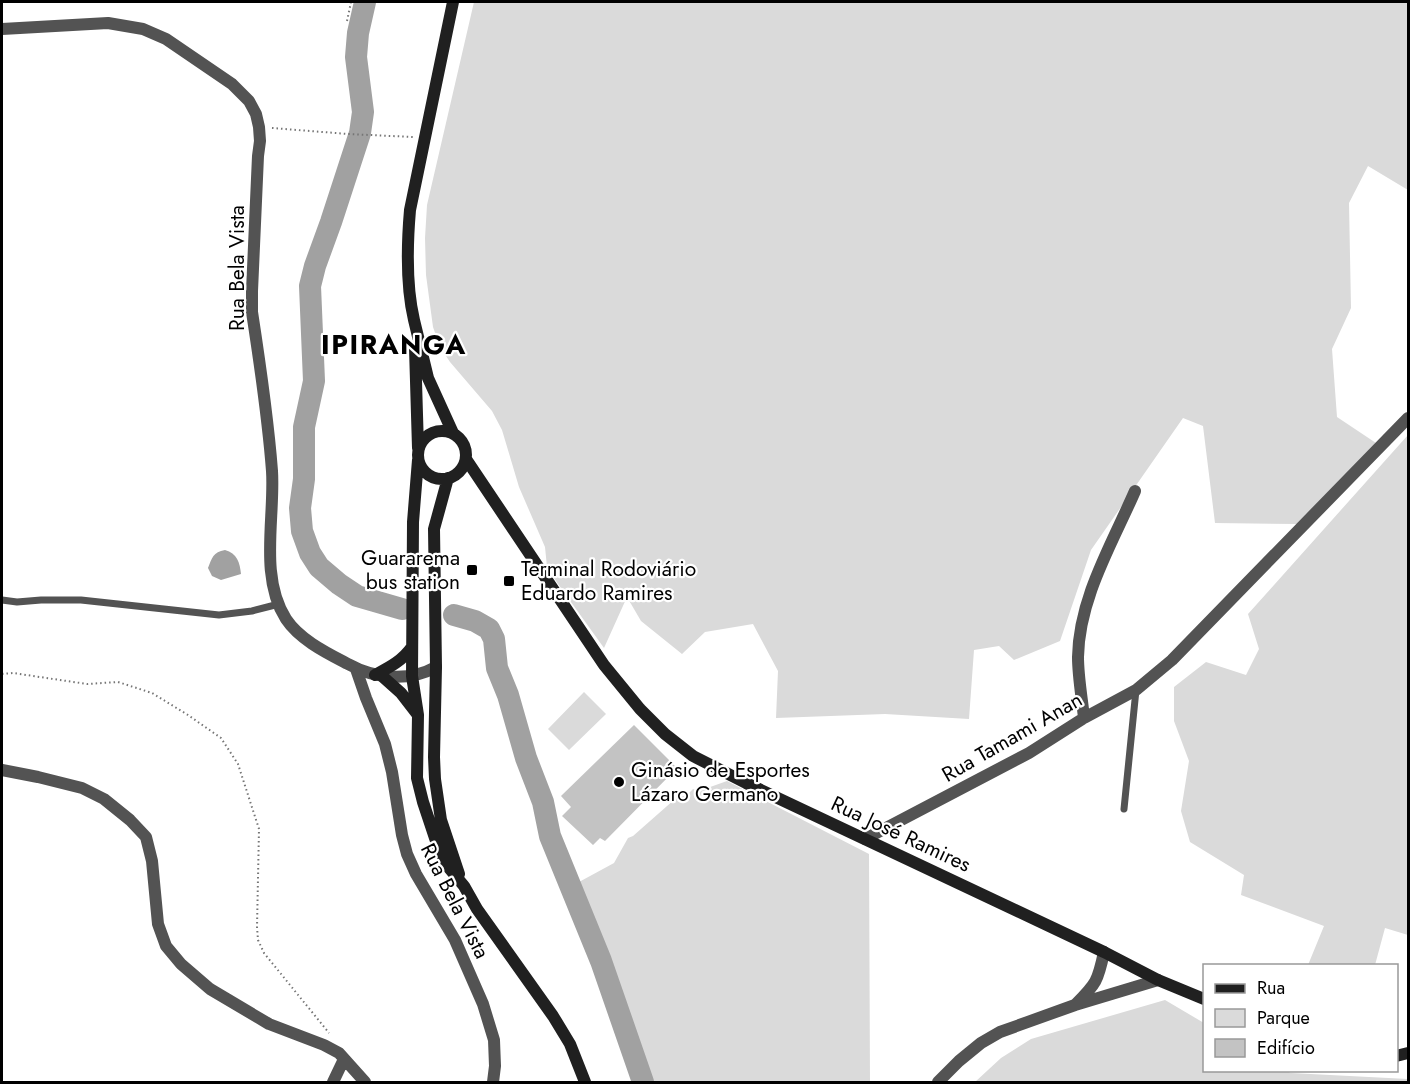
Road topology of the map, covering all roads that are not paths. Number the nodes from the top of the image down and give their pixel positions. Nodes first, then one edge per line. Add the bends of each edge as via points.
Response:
1 (453, 2) edge
2 (2, 29) edge
3 (414, 320) junction
4 (1408, 418) edge
5 (453, 433) junction
6 (418, 455) junction
7 (466, 459) junction
8 (448, 478) junction
9 (1135, 491) dead end
10 (2, 600) edge
11 (279, 604) junction
12 (412, 647) junction
13 (436, 667) junction
14 (356, 669) junction
15 (379, 676) junction
16 (412, 676) junction
17 (1136, 690) junction
18 (418, 715) junction
19 (1084, 718) junction
20 (2, 770) edge
21 (1124, 809) dead end
22 (865, 839) junction
23 (464, 886) junction
24 (1104, 952) junction
25 (1158, 980) junction
26 (1203, 999) edge
27 (1075, 1005) junction
28 (341, 1056) junction
29 (333, 1083) edge
30 (365, 1083) edge
31 (493, 1083) edge
32 (585, 1083) edge
33 (939, 1083) edge

1 - 3 main road via 410,210 409,271
2 - 11 street, Rua Bela Vista via 108,23 143,30 165,39 232,84 256,114 260,141 252,312 270,450 270,544
3 - 5 main road via 428,378
3 - 6 main road
4 - 17 street, Rua Tamami Anan via 1172,660
5 - 6 main road via 445,430 428,435
5 - 7 main road via 464,446
6 - 8 main road via 429,476
6 - 12 main road
7 - 8 main road via 460,470
7 - 22 main road, Rua José Ramires via 604,665 665,734 693,756
8 - 13 main road via 434,529
9 - 19 street via 1086,607 1078,659
10 - 11 lane via 81,600 219,615
11 - 14 street, Rua Bela Vista via 302,636
12 - 15 main road
12 - 16 main road
13 - 16 street
13 - 23 main road via 435,779 441,820
14 - 15 street, Rua Bela Vista
14 - 31 street, Rua Bela Vista via 385,744 407,854 455,940 483,1004 494,1040
15 - 16 street, Rua Bela Vista
15 - 18 main road
16 - 18 main road
17 - 19 street, Rua Tamami Anan
17 - 21 lane
18 - 23 main road via 417,778 423,802 439,850
19 - 22 street, Rua Tamami Anan via 1029,753
20 - 28 street via 82,788 104,799 130,820 146,837 158,924 166,946 181,964 210,989 269,1024 324,1045
22 - 24 main road, Rua José Ramires
23 - 32 main road via 559,1025
24 - 25 main road, Rua José Ramires
24 - 27 street via 1095,984
25 - 26 main road, Rua José Ramires
25 - 27 street
27 - 33 street via 1000,1032 959,1061
28 - 29 street
28 - 30 street

